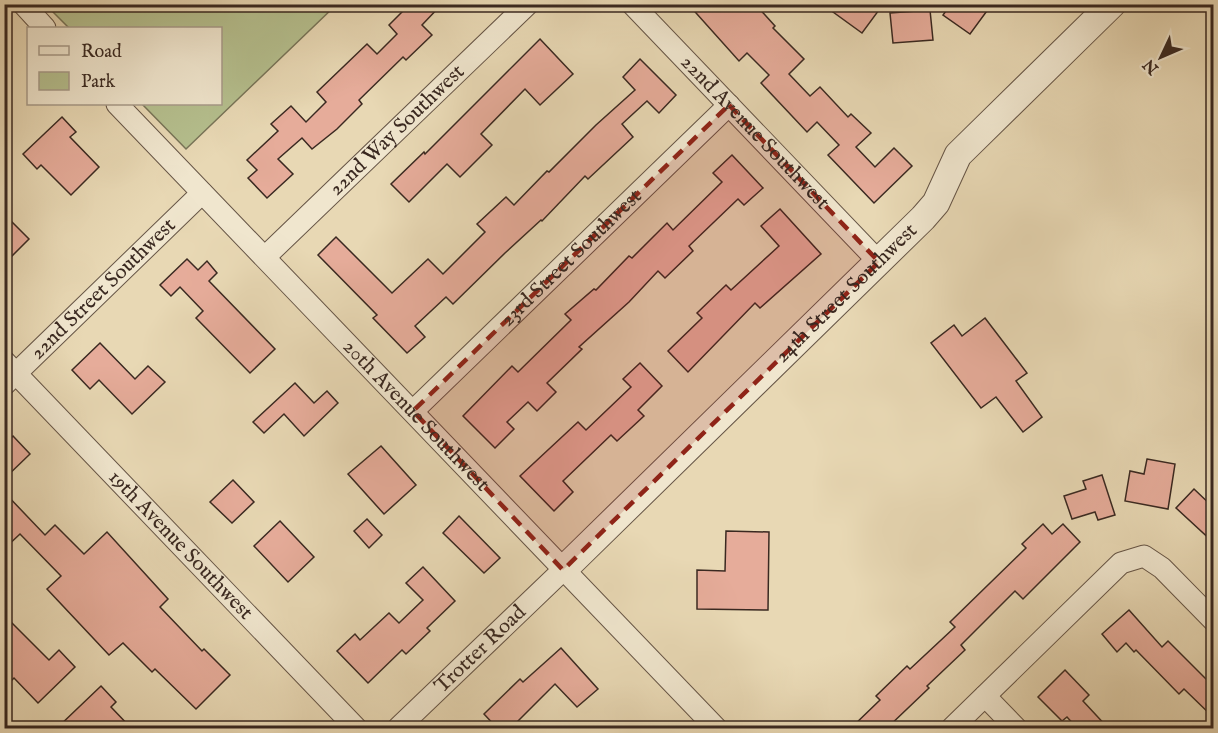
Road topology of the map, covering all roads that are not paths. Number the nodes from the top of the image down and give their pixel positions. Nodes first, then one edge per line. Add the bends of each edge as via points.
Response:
1 (23, 4) edge
2 (528, 4) edge
3 (632, 4) edge
4 (1112, 4) edge
5 (44, 27) edge
6 (118, 105) edge
7 (729, 105) junction
8 (202, 193) junction
9 (265, 257) junction
10 (879, 262) junction
11 (8, 373) edge
12 (413, 411) junction
13 (563, 570) junction
14 (1214, 621) edge
15 (985, 696) junction
16 (357, 729) edge
17 (398, 729) edge
18 (716, 729) edge
19 (952, 729) edge
20 (1016, 729) edge

1 - 5 street
2 - 9 street, 22nd Way Southwest
3 - 7 street, 22nd Avenue Southwest
4 - 10 street, 24th Street Southwest via 958,154 936,203
6 - 8 street, 20th Avenue Southwest
7 - 10 street, 22nd Avenue Southwest
7 - 12 street, 23rd Street Southwest
8 - 9 street, 20th Avenue Southwest
8 - 11 street, 22nd Street Southwest
9 - 12 street, 20th Avenue Southwest
10 - 13 street, 24th Street Southwest
11 - 16 street, 19th Avenue Southwest
12 - 13 street, 20th Avenue Southwest
13 - 17 street, Trotter Road
13 - 18 street, 20th Avenue Southwest
14 - 15 street via 1162,568 1144,556 1121,563
15 - 19 street
15 - 20 street

